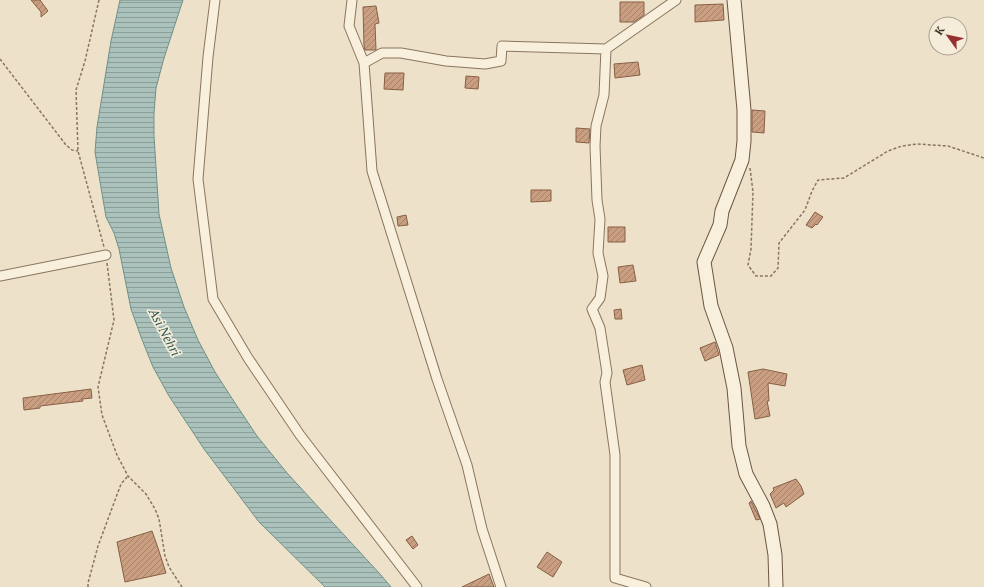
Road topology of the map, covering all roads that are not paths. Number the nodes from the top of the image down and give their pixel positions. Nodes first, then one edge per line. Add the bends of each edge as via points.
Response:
1 (215, 0) edge
2 (352, 0) edge
3 (676, 0) edge
4 (734, 0) edge
5 (606, 49) junction
6 (364, 63) junction
7 (106, 255) road end
8 (0, 276) edge
9 (418, 587) edge
10 (501, 587) edge
11 (646, 587) edge
12 (776, 587) edge

1 - 9 street via 198,179 213,299 248,358 300,435
2 - 6 street via 349,26
3 - 5 street
4 - 12 street via 744,110 742,160 722,211 720,225 704,262 712,306 726,348 733,381 739,446 746,474 770,524 775,555
5 - 6 street via 502,46 501,62 485,64 446,61 401,53 382,54
5 - 11 street via 604,95 596,126 595,146 600,219 598,253 604,276 600,298 592,308 600,328 615,455 615,578
6 - 10 street via 372,171 437,379 467,465 482,529
7 - 8 street

